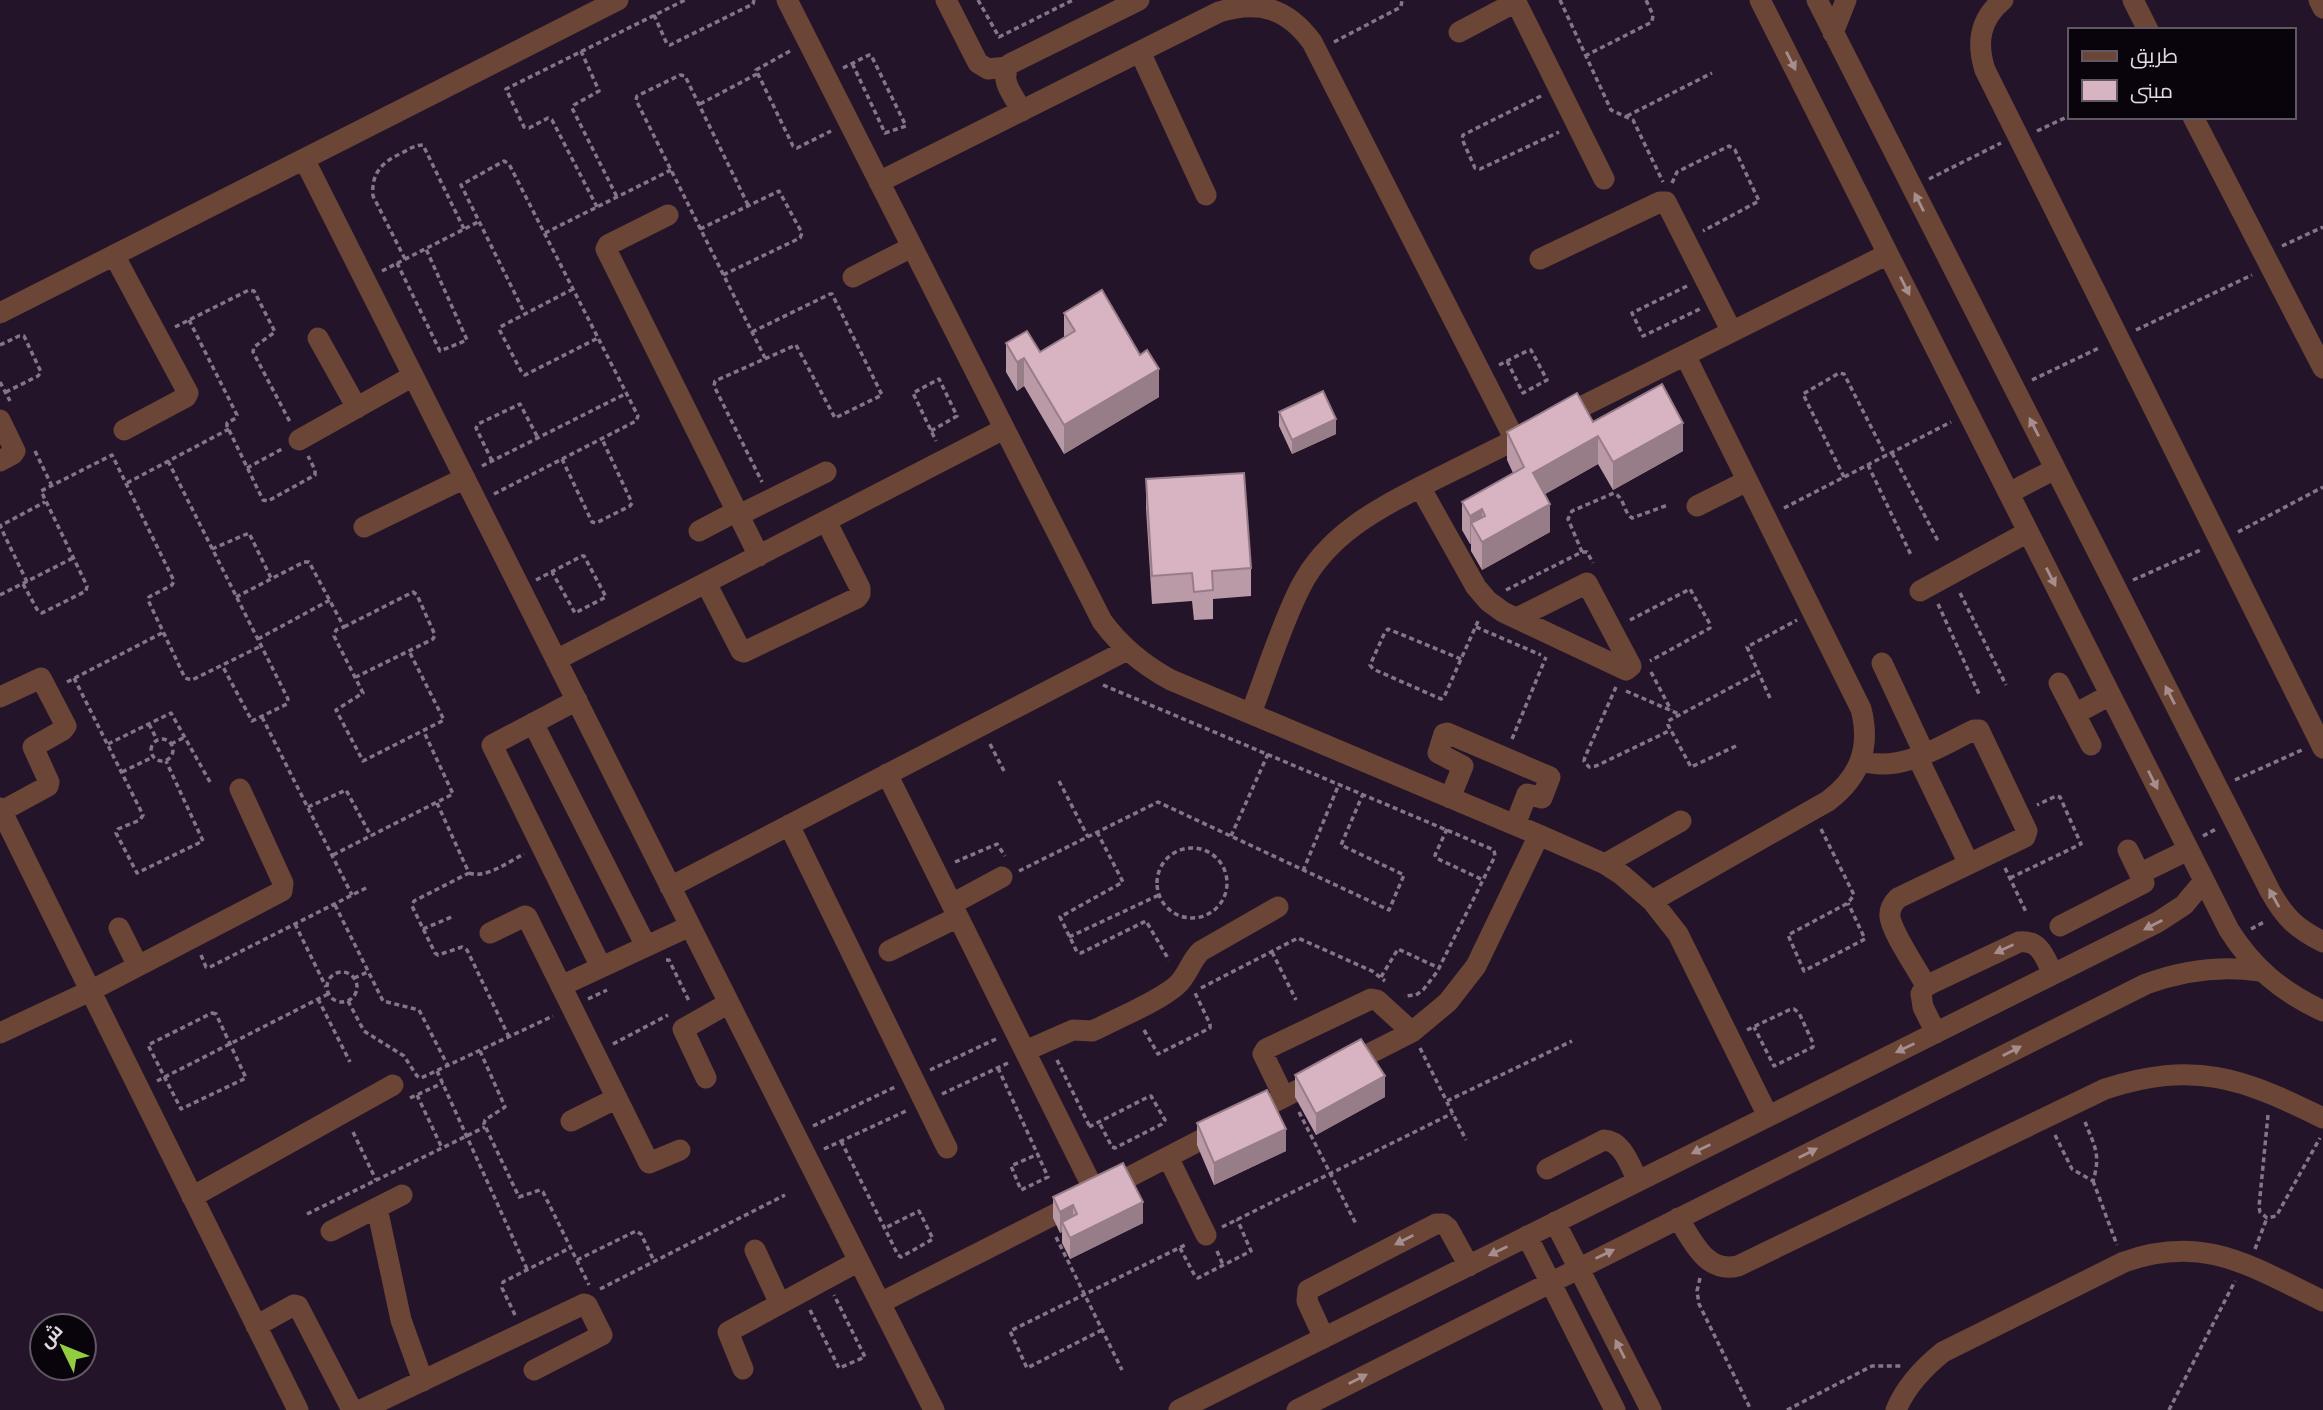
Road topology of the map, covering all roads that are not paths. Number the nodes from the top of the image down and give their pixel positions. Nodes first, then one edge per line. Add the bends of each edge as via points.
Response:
1 (618, 0) edge
2 (787, 0) edge
3 (946, 0) edge
4 (1139, 0) edge
5 (1760, 0) edge
6 (1816, 0) edge
7 (1846, 0) edge
8 (2003, 0) edge
9 (2133, 0) edge
10 (2319, 0) edge
11 (1515, 1) edge
12 (2323, 8) edge
13 (2147, 28) edge
14 (1459, 32) dead end
15 (1833, 33) junction
16 (1140, 52) junction
17 (1007, 68) junction
18 (1022, 111) junction
19 (2194, 119) edge
20 (304, 159) junction
21 (1604, 179) dead end
22 (879, 182) junction
23 (1206, 195) dead end
24 (668, 215) dead end
25 (912, 247) junction
26 (1888, 254) junction
27 (114, 255) junction
28 (1541, 259) dead end
29 (853, 277) dead end
30 (0, 313) edge
31 (1732, 332) junction
32 (318, 338) dead end
33 (1685, 355) junction
34 (2323, 368) edge
35 (413, 376) junction
36 (357, 408) junction
37 (0, 420) edge
38 (1004, 429) junction
39 (124, 430) dead end
40 (299, 440) road end
41 (1515, 440) junction
42 (0, 461) edge
43 (2055, 469) junction
44 (825, 471) dead end
45 (464, 477) junction
46 (1747, 481) junction
47 (1420, 487) junction
48 (2009, 493) junction
49 (1697, 506) dead end
50 (738, 513) junction
51 (826, 521) junction
52 (365, 527) dead end
53 (699, 531) dead end
54 (2028, 532) junction
55 (759, 555) junction
56 (706, 583) junction
57 (1925, 588) road end
58 (1517, 618) junction
59 (1127, 650) junction
60 (556, 660) junction
61 (1882, 663) dead end
62 (2059, 683) dead end
63 (2110, 695) junction
64 (0, 697) edge
65 (577, 700) junction
66 (1251, 713) junction
67 (2074, 714) junction
68 (533, 723) junction
69 (2091, 745) dead end
70 (2321, 745) edge
71 (1921, 755) junction
72 (1861, 761) junction
73 (887, 774) junction
74 (240, 789) dead end
75 (1450, 798) junction
76 (1, 809) edge
77 (1681, 821) dead end
78 (789, 825) junction
79 (1515, 825) junction
80 (1539, 835) junction
81 (2187, 847) junction
82 (2128, 850) dead end
83 (1605, 864) junction
84 (1969, 864) junction
85 (1008, 872) road end
86 (2141, 873) junction
87 (2204, 881) junction
88 (670, 887) junction
89 (1652, 901) junction
90 (1278, 907) dead end
91 (955, 911) junction
92 (690, 926) junction
93 (2060, 926) dead end
94 (118, 928) dead end
95 (490, 933) dead end
96 (2323, 942) edge
97 (646, 946) junction
98 (889, 951) dead end
99 (138, 966) junction
100 (601, 967) junction
101 (2260, 971) junction
102 (2053, 974) junction
103 (561, 985) junction
104 (1926, 986) junction
105 (90, 990) junction
106 (729, 1003) junction
107 (2323, 1011) edge
108 (1412, 1032) junction
109 (0, 1033) edge
110 (1936, 1033) junction
111 (1025, 1051) junction
112 (706, 1078) dead end
113 (399, 1093) road end
114 (1287, 1096) junction
115 (617, 1098) junction
116 (1768, 1116) junction
117 (2323, 1118) edge
118 (571, 1121) dead end
119 (947, 1148) dead end
120 (680, 1150) dead end
121 (1168, 1157) junction
122 (1547, 1169) dead end
123 (1638, 1181) junction
124 (1096, 1194) junction
125 (402, 1195) dead end
126 (192, 1196) junction
127 (377, 1208) junction
128 (1678, 1217) junction
129 (1555, 1222) junction
130 (331, 1231) dead end
131 (1206, 1235) dead end
132 (1527, 1236) junction
133 (755, 1250) dead end
134 (859, 1261) junction
135 (1469, 1266) junction
136 (1578, 1267) junction
137 (1550, 1282) junction
138 (2323, 1301) edge
139 (880, 1303) junction
140 (780, 1304) junction
141 (256, 1326) junction
142 (1324, 1338) junction
143 (743, 1369) dead end
144 (534, 1370) dead end
145 (423, 1381) junction
146 (1894, 1409) edge
147 (298, 1410) edge
148 (352, 1410) edge
149 (361, 1410) edge
150 (934, 1410) edge
151 (1179, 1410) edge
152 (1297, 1410) edge
153 (1615, 1410) edge
154 (1651, 1410) edge

1 - 20 street
2 - 22 street
3 - 17 street via 978,63 988,69
4 - 17 street
5 -> 26 street
6 - 15 street
7 - 15 street
8 - 70 street via 1984,22 1980,38 1984,70
9 - 13 street
10 - 12 street
11 - 14 street
11 - 21 street
43 -> 15 street
16 - 18 street
16 - 23 street
16 - 41 street via 1236,7 1271,9 1301,27
17 - 18 street via 1005,80
18 - 22 street
19 - 34 street
20 - 27 street
20 - 35 street
22 - 25 street
24 - 50 street via 607,249
25 - 29 street
25 - 38 street
26 - 31 street
26 -> 48 street
27 - 30 street
27 - 39 street via 188,395
28 - 31 street via 1667,198
31 - 33 street
32 - 36 street
33 - 41 street
33 - 46 street
35 - 36 street
35 - 45 street
36 - 40 street
37 - 42 street via 15,452
38 - 51 street
38 - 59 street via 1102,621
41 - 47 street
43 - 48 street
96 -> 43 street via 2299,930 2283,913
44 - 50 street
45 - 52 street
45 - 60 street
46 - 49 street
46 - 72 street via 1861,709 1865,735
47 - 58 street via 1476,587 1488,601
47 - 66 street via 1359,520 1316,562 1300,587
48 - 54 street
50 - 53 street
50 - 55 street
51 - 55 street
51 - 56 street via 860,588 857,598 744,652
54 - 57 street
54 -> 63 street
55 - 56 street
56 - 60 street
58 - 58 street via 1626,670 1631,666 1587,583
59 - 66 street via 1171,680
59 - 73 street
60 - 65 street
61 - 71 street
62 - 67 street
63 - 67 street
63 -> 81 street
64 - 76 street via 39,677 66,726 33,747 49,785
65 - 68 street
65 - 88 street
66 - 75 street
67 - 69 street
68 - 97 street
68 - 100 street via 492,745
71 - 72 street via 1892,766
71 - 84 street
71 - 84 street via 1979,730 2027,831
72 - 89 street via 1842,791
73 - 78 street
73 - 91 street
74 - 99 street via 283,888
75 - 79 street
75 - 79 street via 1464,766 1438,753 1445,734 1550,778 1542,798 1527,794
76 - 105 street
77 - 83 street
78 - 88 street
78 - 119 street
79 - 80 street
80 - 83 street
80 - 108 street via 1476,966 1448,1002
81 - 86 street
81 - 87 street
82 - 86 street
83 - 89 street
84 - 104 street via 1898,898 1891,908 1891,921
85 - 91 street
86 - 93 street via 2144,883
87 - 101 street via 2233,937
87 -> 102 street via 2172,914
88 - 92 street
89 - 116 street via 1678,934
90 - 111 street via 1201,951 1181,981 1169,990 1092,1031 1073,1030
91 - 98 street
91 - 111 street
92 - 97 street
92 - 106 street
94 - 99 street
95 - 103 street via 526,916
97 - 100 street
99 - 105 street
100 - 103 street
101 - 107 street via 2291,995
128 -> 101 street via 2146,984 2202,969
102 -> 104 street via 2039,947 2028,941
102 - 110 street
103 - 115 street
104 - 110 street via 1921,1000
105 - 109 street
105 - 126 street
106 - 112 street via 683,1028
106 - 134 street
108 - 114 street
108 - 114 street via 1371,999 1266,1049 1263,1054
110 -> 116 street
111 - 124 street
113 - 126 street
114 - 121 street
115 - 118 street
115 - 120 street via 649,1164
116 -> 123 street
117 - 128 street via 2271,1092 2224,1078 2176,1074 2105,1089 1738,1266 1725,1268 1707,1259
121 - 124 street
121 - 131 street
122 - 123 street via 1610,1140 1620,1148
123 - 129 street
124 - 139 street
125 - 127 street
126 - 141 street
127 - 130 street
127 - 145 street via 401,1320
136 -> 128 street
129 - 132 street
129 - 136 street
132 -> 135 street
132 - 137 street
133 - 140 street
134 - 139 street
134 - 140 street
135 - 142 street
135 -> 142 street via 1448,1228 1436,1224 1308,1290 1307,1301
136 - 137 street
154 -> 136 street
152 -> 137 street
137 - 153 street
138 - 146 street via 2247,1264 2206,1252 2160,1251 2124,1262 1943,1352 1924,1367
139 - 150 street
140 - 143 street via 728,1332
141 - 147 street
141 - 148 street via 298,1306
142 - 151 street
144 - 145 street via 601,1336 585,1304
145 - 149 street

